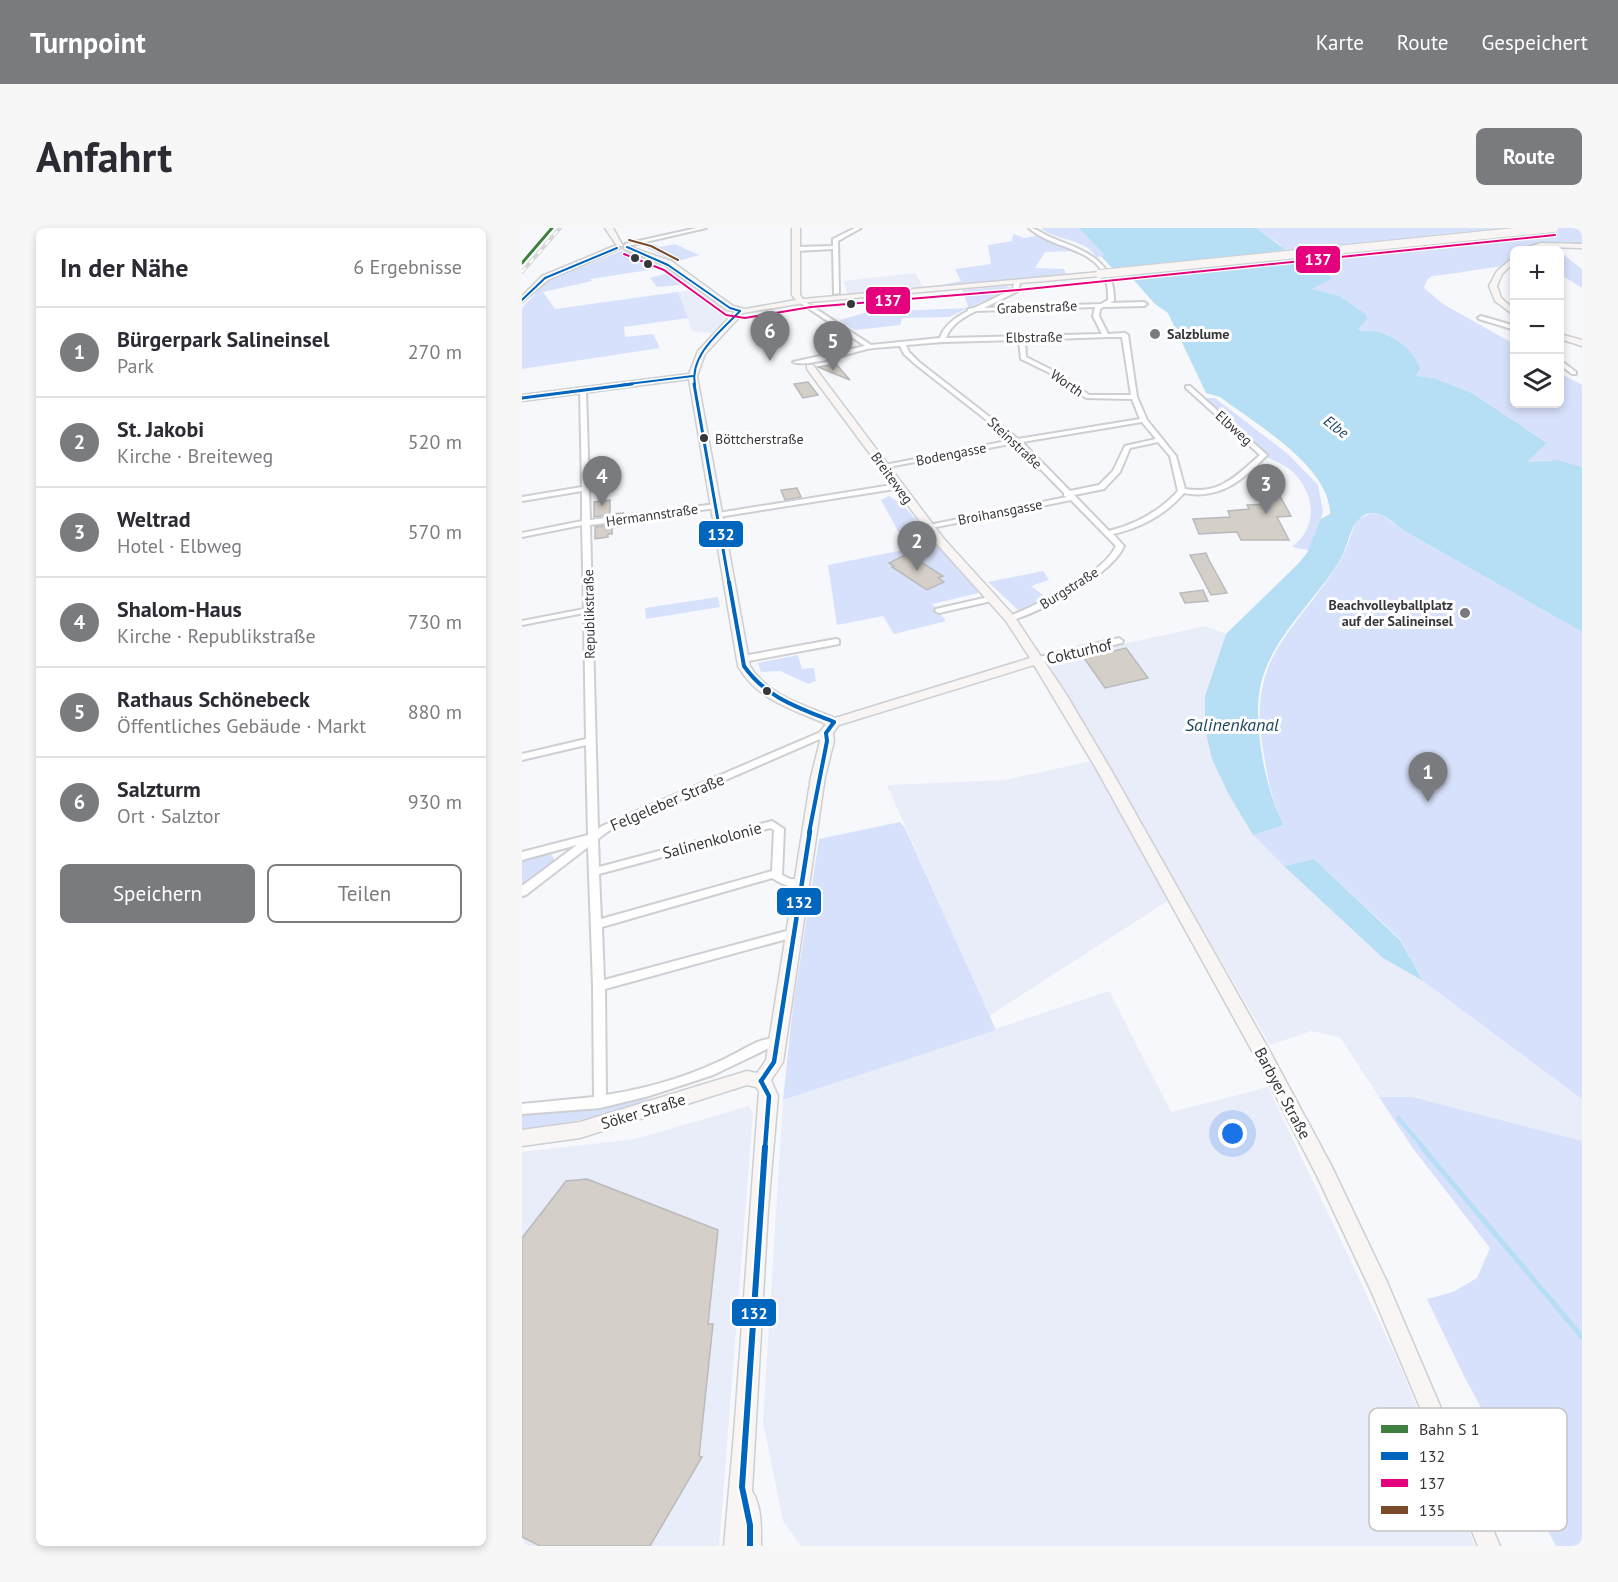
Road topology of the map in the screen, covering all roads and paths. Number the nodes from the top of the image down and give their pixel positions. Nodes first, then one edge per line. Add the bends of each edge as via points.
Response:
1 (609, 228) edge
2 (704, 228) edge
3 (796, 228) edge
4 (859, 228) edge
5 (1031, 228) edge
6 (1554, 228) edge
7 (623, 246) junction
8 (1537, 246) edge
9 (1582, 246) edge
10 (835, 247) junction
11 (796, 249) junction
12 (1510, 262) edge
13 (1017, 283) junction
14 (836, 293) dead end
15 (522, 300) edge
16 (801, 301) junction
17 (1144, 304) dead end
18 (1103, 305) junction
19 (970, 310) junction
20 (740, 311) junction
21 (1510, 311) edge
22 (1481, 318) dead end
23 (1510, 327) edge
24 (1105, 334) junction
25 (1022, 338) junction
26 (1564, 339) edge
27 (943, 340) junction
28 (1582, 343) edge
29 (903, 345) junction
30 (870, 347) junction
31 (796, 362) dead end
32 (813, 364) junction
33 (1564, 365) edge
34 (1574, 373) dead end
35 (693, 376) junction
36 (1188, 387) dead end
37 (583, 390) junction
38 (1134, 397) junction
39 (522, 398) edge
40 (1144, 420) junction
41 (1160, 440) junction
42 (1017, 441) junction
43 (885, 467) junction
44 (898, 486) junction
45 (586, 488) junction
46 (1182, 491) junction
47 (1069, 496) junction
48 (522, 499) edge
49 (717, 511) junction
50 (587, 523) junction
51 (929, 527) junction
52 (1108, 533) junction
53 (522, 534) edge
54 (1121, 548) joint
55 (993, 598) junction
56 (589, 610) junction
57 (939, 611) dead end
58 (1010, 619) junction
59 (522, 623) edge
60 (1119, 641) dead end
61 (836, 642) dead end
62 (743, 659) junction
63 (1038, 660) junction
64 (830, 727) junction
65 (591, 741) junction
66 (522, 757) edge
67 (592, 837) junction
68 (522, 856) edge
69 (596, 871) junction
70 (777, 877) junction
71 (803, 883) junction
72 (522, 892) edge
73 (597, 924) junction
74 (794, 933) junction
75 (599, 986) junction
76 (777, 1043) junction
77 (761, 1082) junction
78 (600, 1103) junction
79 (522, 1109) edge
80 (522, 1138) edge
81 (1430, 1408) edge
82 (742, 1487) junction
83 (1482, 1531) edge
84 (735, 1546) edge
85 (750, 1546) edge
86 (1488, 1546) edge

1 - 7 street
2 - 7 street
3 - 11 street
4 - 10 street via 836,238
5 - 18 street via 1048,240 1081,249 1092,257 1106,275 1110,288 1111,301
6 - 13 street, bridge
7 - 15 street via 544,278
7 - 20 street via 668,263 730,308
8 - 9 street
10 - 11 street
10 - 14 street
11 - 16 street via 796,295
12 - 21 street via 1495,275 1493,287 1498,301
13 - 16 street
13 - 19 street via 1016,290
16 - 20 street
16 - 30 street
17 - 18 street, Grabenstraße
18 - 19 street, Grabenstraße
18 - 24 street via 1097,308 1096,316
19 - 27 street via 953,322
20 - 35 street via 701,353
22 - 23 street
24 - 25 street, Elbstraße
24 - 38 street, Elbstraße via 1125,336
25 - 27 street, Elbstraße
25 - 38 street, Worth via 1023,358 1058,375 1088,397
26 - 28 street
27 - 29 street, Elbstraße
29 - 30 street, Elbstraße
29 - 42 street, Steinstraße via 917,363
30 - 32 street, Elbstraße
31 - 32 street, Elbstraße
32 - 43 street, Breiteweg
33 - 34 street
35 - 37 street
35 - 49 street
36 - 46 street, Elbweg via 1264,455 1224,489
37 - 39 street
37 - 45 street, Republikstraße
38 - 40 street
40 - 41 street
40 - 42 street, Bodengasse
41 - 46 street via 1173,456
41 - 47 street, Broihansgasse via 1127,447 1116,472 1101,487
42 - 43 street, Bodengasse
42 - 47 street, Steinstraße
43 - 44 street, Breiteweg
44 - 49 street, Hermannstraße
44 - 51 street, Breiteweg
45 - 48 street
45 - 50 street, Republikstraße
46 - 52 street via 1133,527
47 - 51 street, Broihansgasse
47 - 52 street, Steinstraße
49 - 50 street, Hermannstraße
49 - 62 street
50 - 53 street, Hermannstraße
50 - 56 street, Republikstraße
51 - 55 street, Breiteweg
52 - 54 street, Steinstraße
54 - 58 street, Burgstraße via 1115,558 1060,595
55 - 57 street
55 - 58 street, Breiteweg
56 - 59 street
56 - 65 street, Republikstraße
58 - 63 street, Barbyer Straße
60 - 63 street, Cokturhof
61 - 62 street
62 - 64 street via 749,677 762,689
63 - 64 street, Felgeleber Straße
63 - 81 street, Barbyer Straße via 1165,876 1319,1161 1380,1289
64 - 67 street, Felgeleber Straße
64 - 71 street via 818,777
65 - 66 street
65 - 67 street, Republikstraße
67 - 68 street
67 - 69 street
67 - 72 street, Felgeleber Straße
69 - 70 street, Salinenkolonie via 772,824 779,829
69 - 73 street
70 - 71 street via 788,883
70 - 73 street via 773,874
71 - 74 street
73 - 75 street
74 - 75 street
74 - 76 street
75 - 78 street
76 - 77 street via 774,1062
76 - 78 street via 767,1044 691,1080
77 - 80 street, Söker Straße via 747,1078 580,1130
77 - 82 street via 769,1096
78 - 79 street
82 - 84 street
82 - 85 street
83 - 86 street, Barbyer Straße

